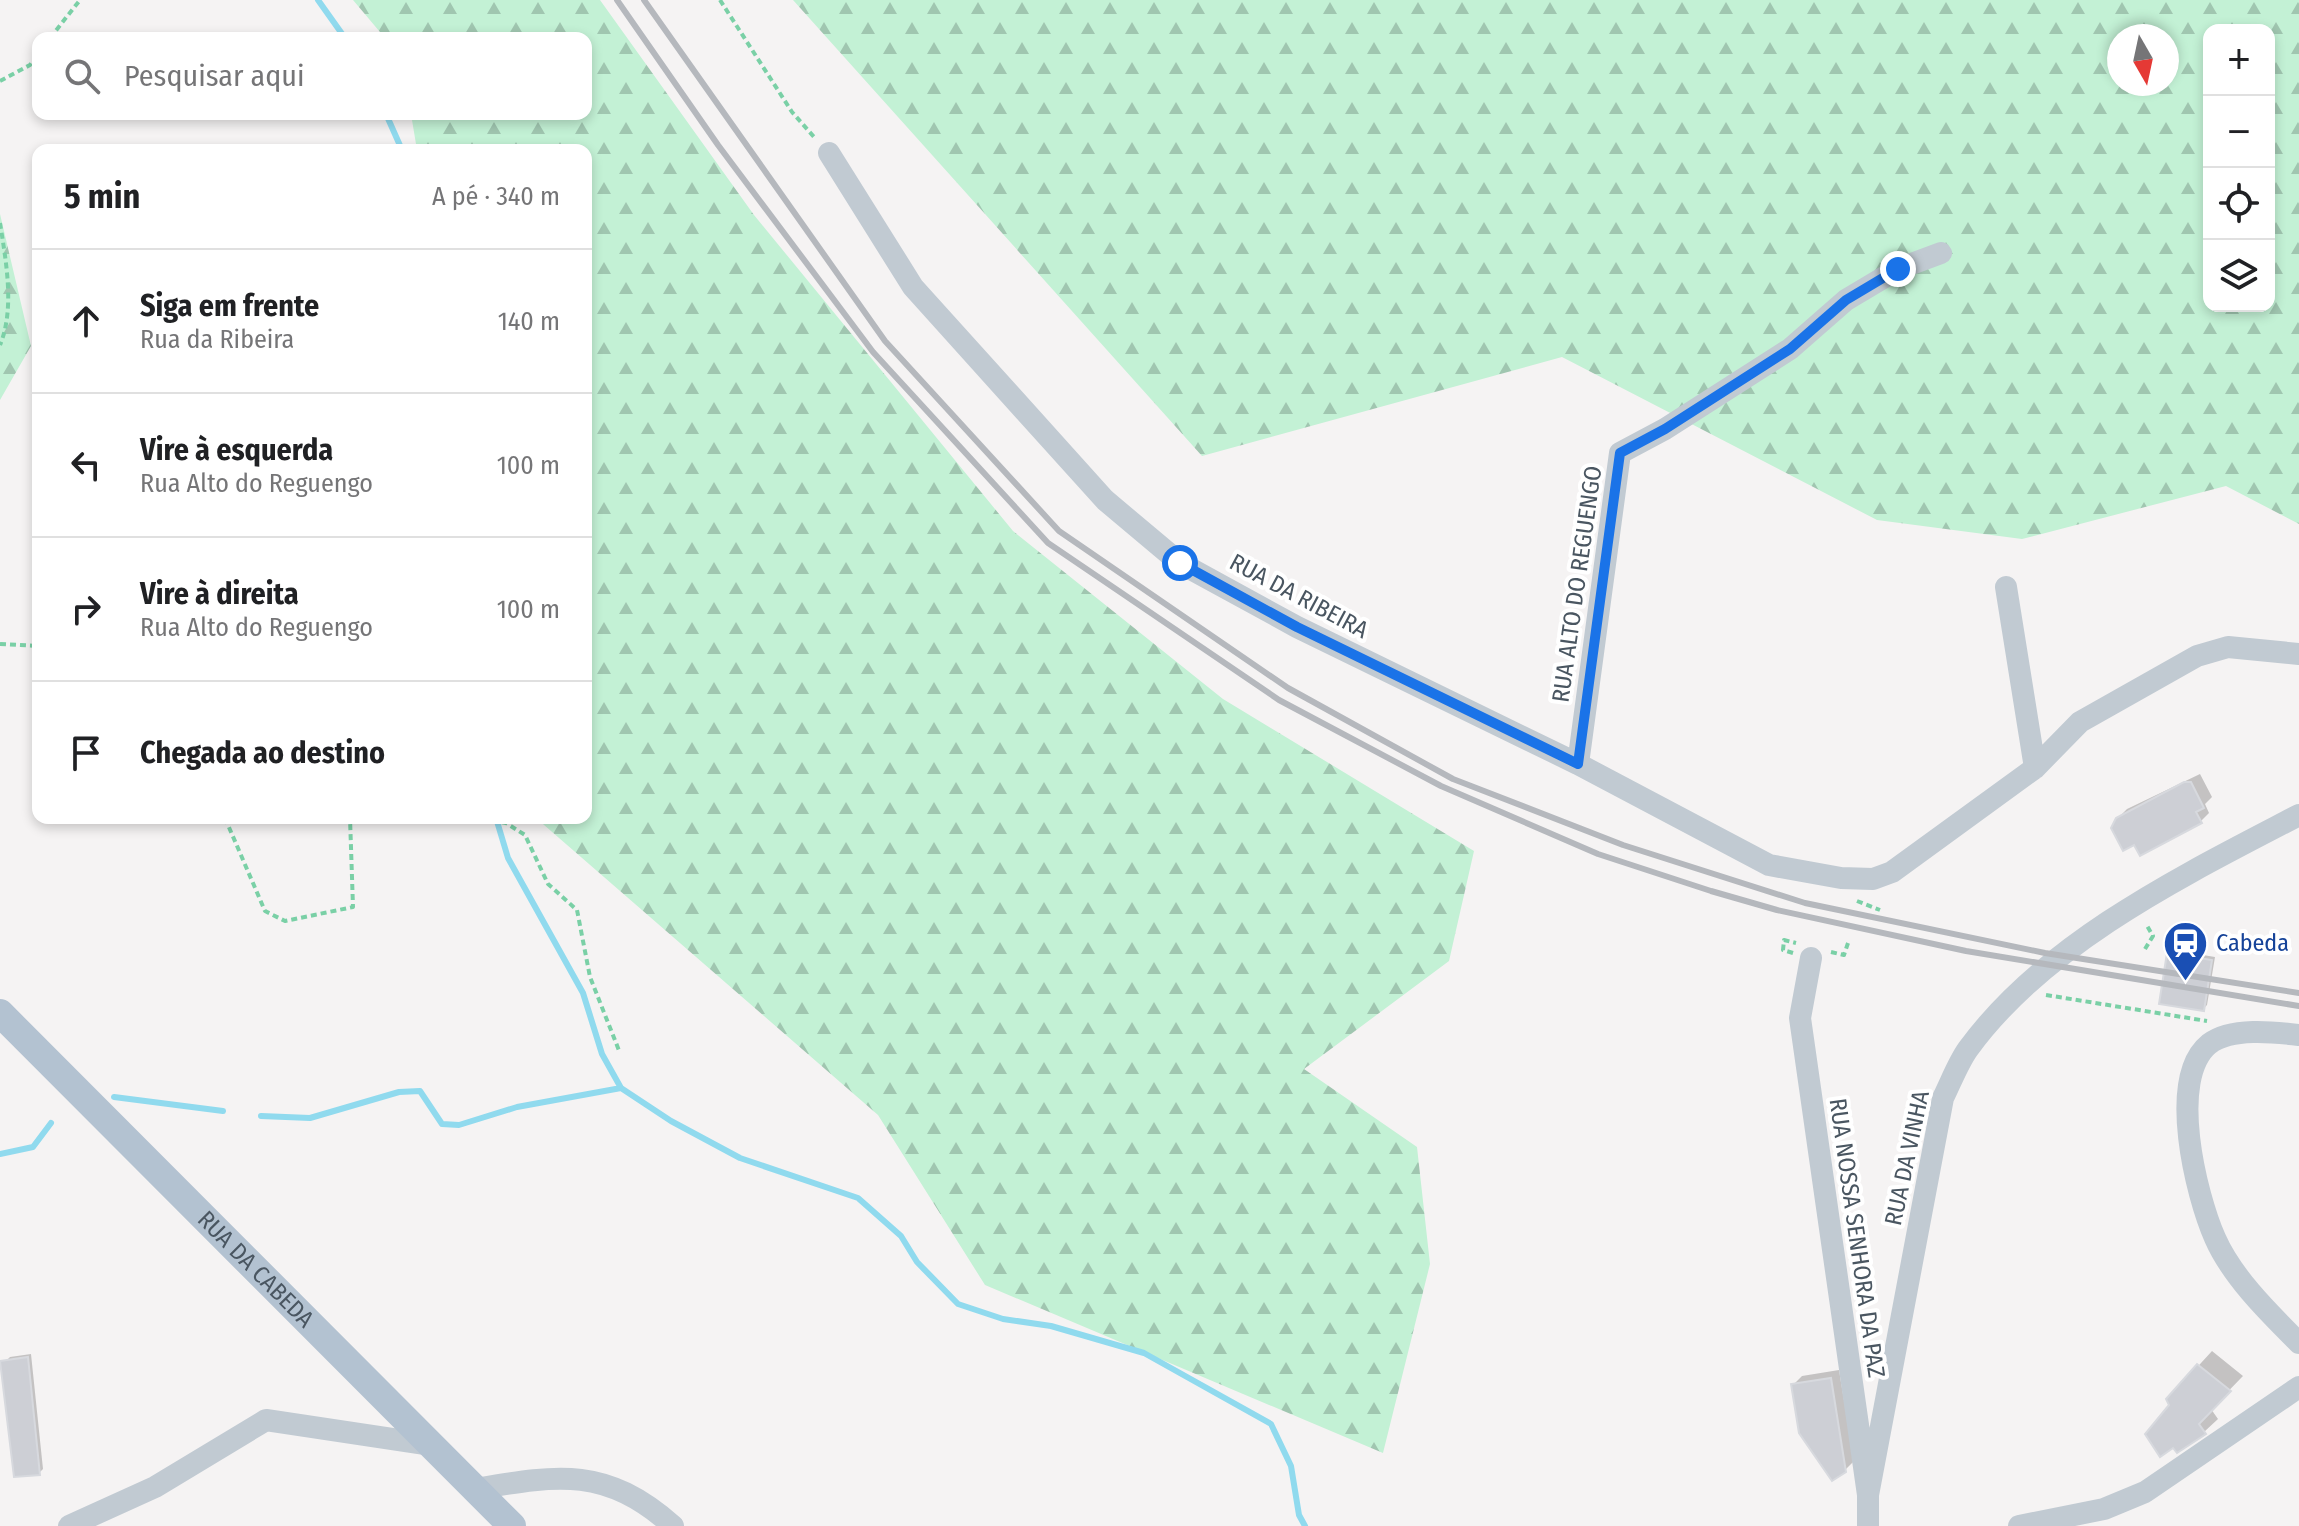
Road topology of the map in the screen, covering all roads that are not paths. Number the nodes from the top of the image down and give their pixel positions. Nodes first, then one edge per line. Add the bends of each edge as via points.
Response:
1 (829, 153) road end
2 (1941, 253) dead end
3 (2006, 587) dead end
4 (2299, 654) edge
5 (1578, 764) junction
6 (2035, 768) junction
7 (2294, 824) edge
8 (1811, 958) dead end
9 (0, 1013) edge
10 (2299, 1035) edge
11 (2299, 1343) edge
12 (2299, 1387) edge
13 (432, 1445) junction
14 (476, 1489) junction
15 (1868, 1495) junction
16 (69, 1526) edge
17 (512, 1526) edge
18 (673, 1526) edge
19 (1868, 1526) edge
20 (2019, 1526) edge

1 - 5 street, RUA DA RIBEIRA via 913,287 1105,500 1180,563 1297,627
2 - 5 street, RUA ALTO DO REGUENGO via 1898,269 1846,300 1790,349 1620,453
3 - 6 street
4 - 6 street via 2228,647 2197,656 2080,722
5 - 6 street, RUA DA RIBEIRA via 1769,865 1873,879 1892,872
7 - 15 street, RUA DA VINHA via 2133,904 2102,925 2022,991 1968,1050 1943,1098
8 - 15 street, RUA NOSSA SENHORA DA PAZ via 1800,1018
9 - 13 main road, RUA DA CABEDA
10 - 11 street via 2256,1029 2210,1043 2193,1066 2187,1114 2215,1238 2241,1277
12 - 20 street via 2145,1492 2104,1509
13 - 14 main road, RUA DA CABEDA
13 - 16 street via 266,1420 155,1487
14 - 17 main road, RUA DA CABEDA
14 - 18 street via 542,1478 592,1480 654,1510
15 - 19 street, RUA NOSSA SENHORA DA PAZ

